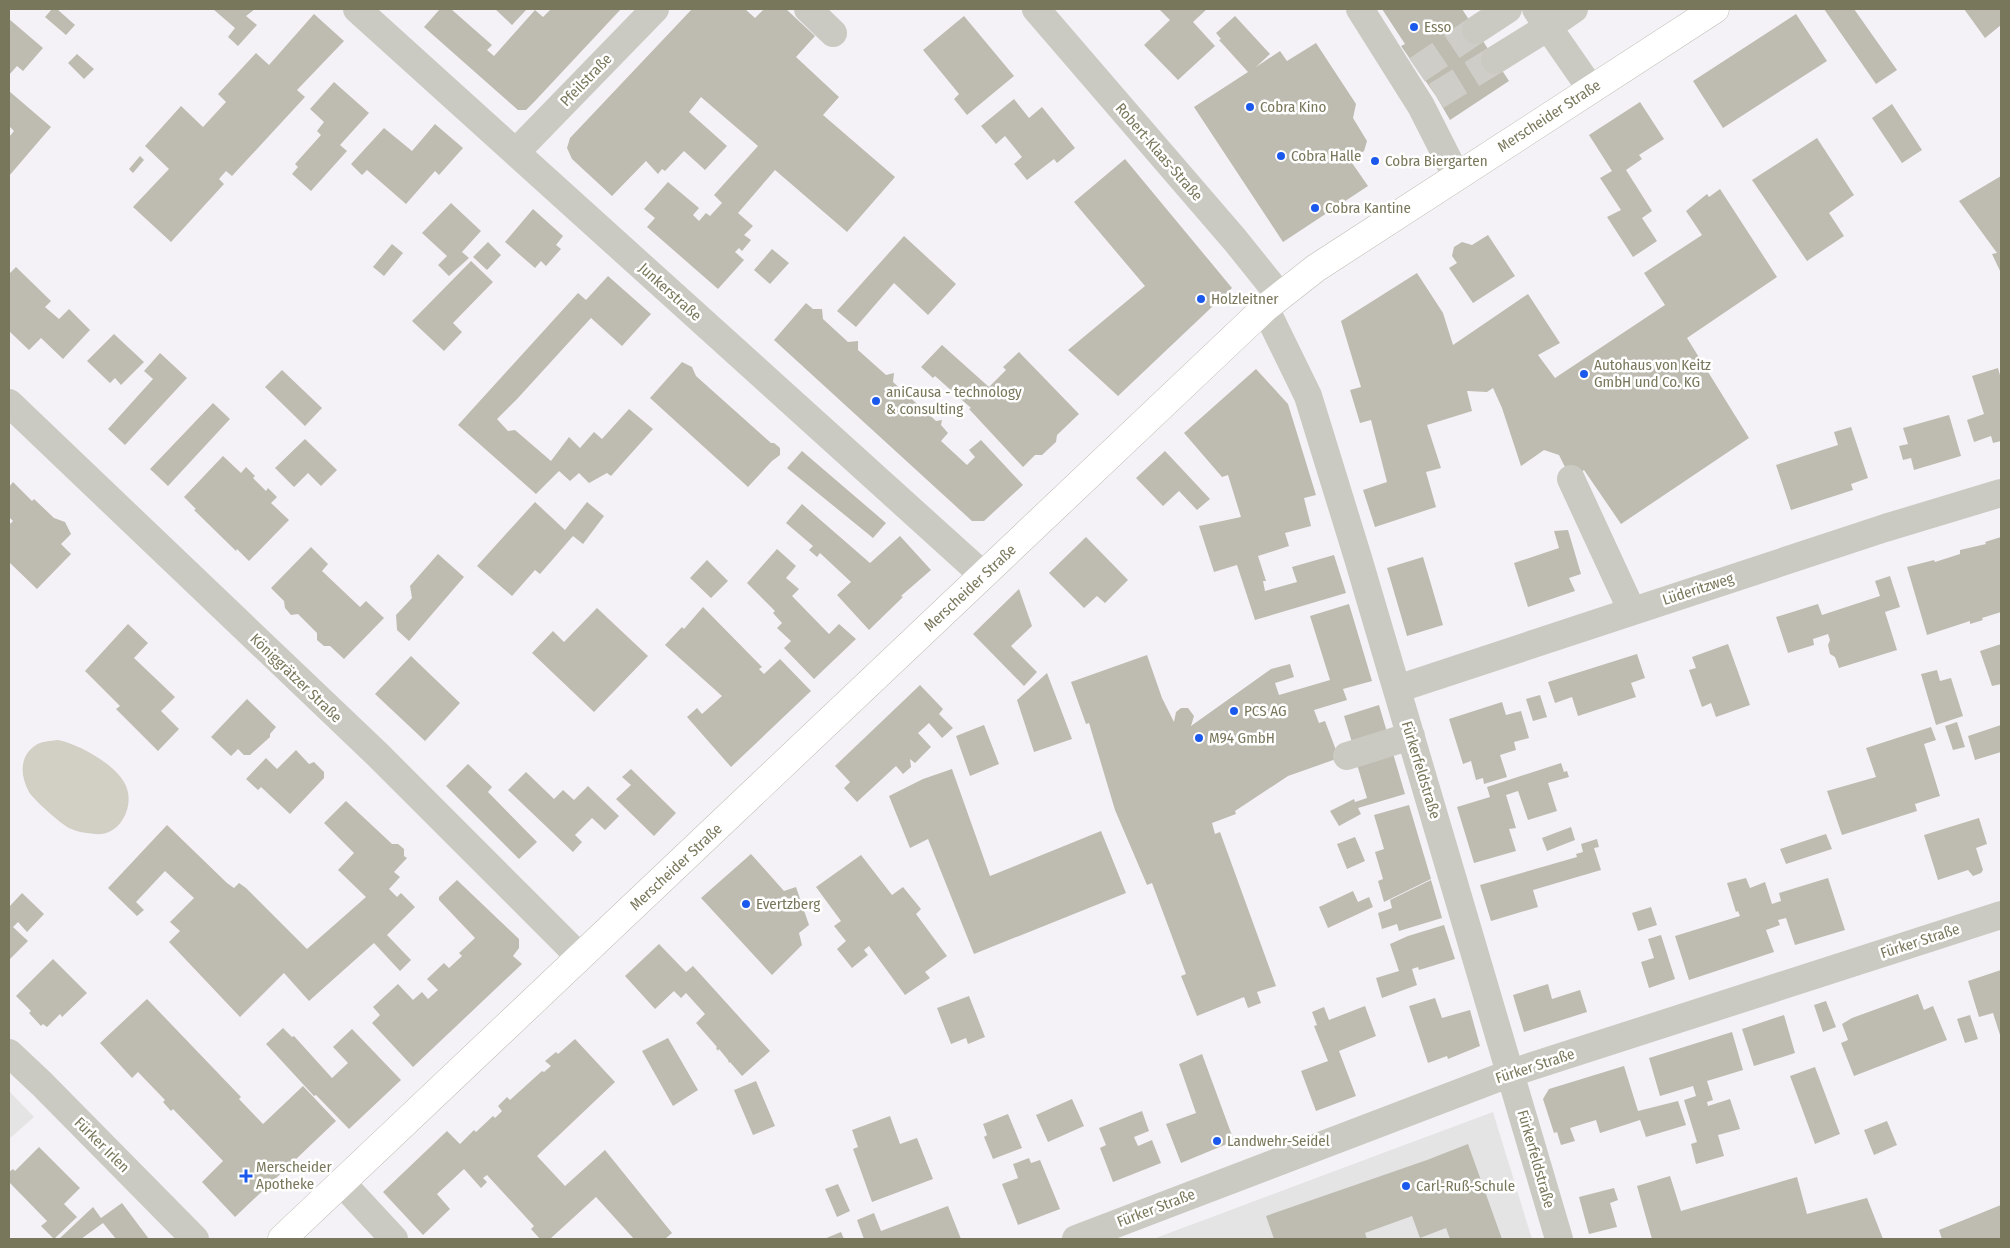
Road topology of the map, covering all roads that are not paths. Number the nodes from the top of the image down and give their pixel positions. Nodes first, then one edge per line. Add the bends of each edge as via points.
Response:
1 (357, 9) edge
2 (655, 9) edge
3 (808, 9) edge
4 (1360, 9) edge
5 (1508, 9) edge
6 (1574, 9) edge
7 (1715, 9) edge
8 (1042, 11) edge
9 (1542, 18) edge
10 (1476, 30) tunnel mouth
11 (833, 33) dead end
12 (1495, 60) tunnel mouth
13 (1591, 89) junction
14 (516, 152) junction
15 (1457, 176) junction
16 (1272, 302) junction
17 (9, 403) edge
18 (1571, 479) dead end
19 (2001, 492) edge
20 (983, 575) junction
21 (1632, 611) junction
22 (1396, 688) junction
23 (1411, 736) junction
24 (1347, 756) dead end
25 (2001, 915) edge
26 (580, 957) junction
27 (9, 1053) edge
28 (1511, 1073) junction
29 (342, 1182) junction
30 (195, 1239) edge
31 (282, 1239) edge
32 (394, 1239) edge
33 (1076, 1239) edge
34 (1559, 1239) edge

1 - 14 street, Junkerstraße
2 - 14 street, Pfeilstraße
3 - 11 street
4 - 15 street via 1428,101
5 - 10 street
6 - 9 street
7 - 13 main road, Merscheider Straße
8 - 16 street, Robert-Klaas-Straße via 1216,219
9 - 12 street
9 - 13 street
13 - 15 main road, Merscheider Straße
14 - 20 street, Junkerstraße
15 - 16 main road, Merscheider Straße via 1316,268
16 - 20 main road, Merscheider Straße
16 - 22 street, Fürkerfeldstraße via 1308,396
17 - 26 street, Königgrätzer Straße via 372,750
18 - 21 street
19 - 21 street, Lüderitzweg
20 - 26 main road, Merscheider Straße
21 - 22 street, Lüderitzweg
22 - 23 street, Fürkerfeldstraße
23 - 24 street
23 - 28 street, Fürkerfeldstraße
25 - 28 street, Fürker Straße
26 - 29 main road, Merscheider Straße
27 - 30 street, Fürker Irlen
28 - 33 street, Fürker Straße
28 - 34 street, Fürkerfeldstraße
29 - 31 main road, Merscheider Straße
29 - 32 street

